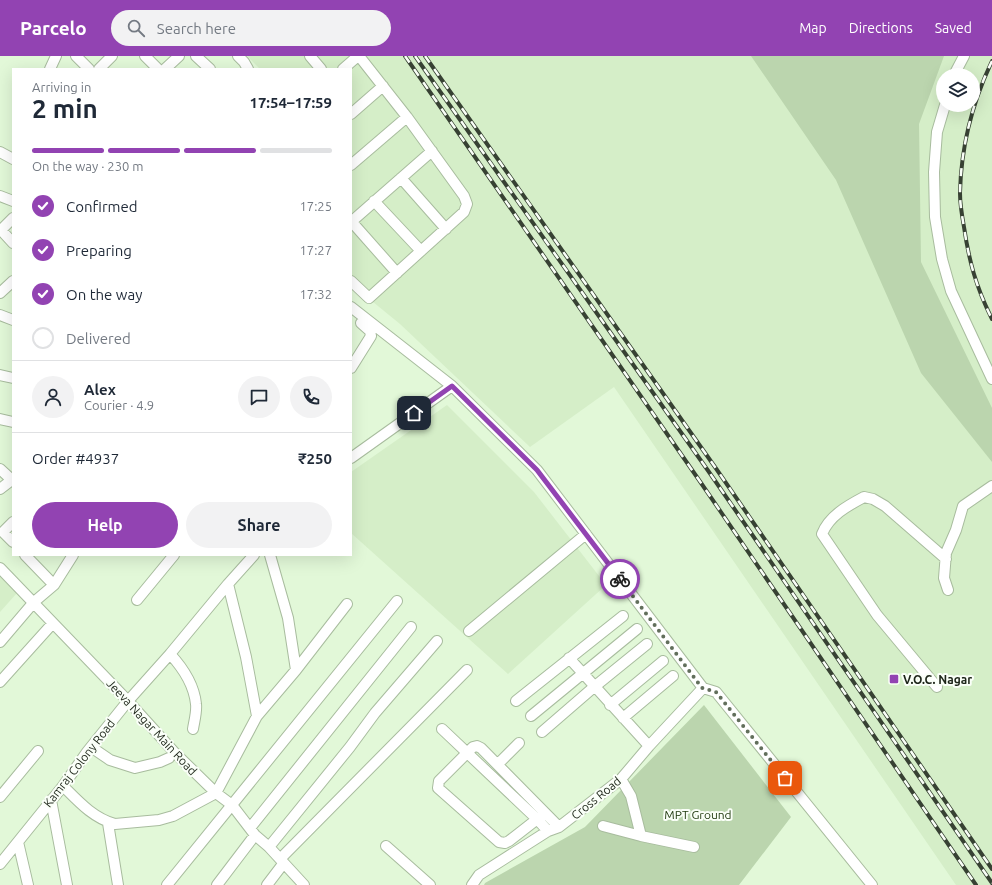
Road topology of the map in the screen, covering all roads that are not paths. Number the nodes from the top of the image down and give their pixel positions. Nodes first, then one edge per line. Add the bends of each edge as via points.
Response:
1 (56, 56) edge
2 (76, 56) edge
3 (112, 56) edge
4 (145, 56) edge
5 (180, 56) edge
6 (196, 56) edge
7 (238, 56) edge
8 (310, 56) edge
9 (358, 56) edge
10 (964, 56) edge
11 (50, 68) edge
12 (88, 68) edge
13 (100, 68) edge
14 (157, 68) edge
15 (166, 68) edge
16 (209, 68) edge
17 (247, 68) edge
18 (320, 68) edge
19 (344, 68) edge
20 (958, 68) edge
21 (383, 86) junction
22 (943, 112) edge
23 (352, 113) edge
24 (407, 117) junction
25 (432, 151) junction
26 (0, 152) edge
27 (12, 158) edge
28 (352, 164) edge
29 (400, 178) junction
30 (0, 196) edge
31 (12, 201) edge
32 (374, 201) junction
33 (12, 219) edge
34 (352, 221) edge
35 (352, 223) edge
36 (446, 229) junction
37 (0, 231) edge
38 (12, 242) edge
39 (421, 251) junction
40 (397, 273) junction
41 (12, 282) edge
42 (352, 282) edge
43 (0, 293) edge
44 (352, 309) edge
45 (0, 315) edge
46 (352, 317) edge
47 (12, 320) edge
48 (352, 363) edge
49 (0, 375) edge
50 (12, 378) edge
51 (992, 379) edge
52 (452, 386) junction
53 (0, 419) edge
54 (12, 422) edge
55 (352, 457) edge
56 (0, 469) edge
57 (12, 479) edge
58 (12, 481) edge
59 (992, 486) edge
60 (0, 489) edge
61 (12, 523) edge
62 (586, 534) junction
63 (12, 541) edge
64 (26, 556) edge
65 (71, 556) edge
66 (173, 556) edge
67 (253, 556) edge
68 (270, 556) edge
69 (946, 559) junction
70 (0, 568) edge
71 (228, 584) junction
72 (54, 585) junction
73 (948, 590) dead end
74 (137, 600) dead end
75 (397, 601) dead end
76 (34, 602) junction
77 (347, 604) dead end
78 (623, 616) dead end
79 (53, 622) junction
80 (411, 627) dead end
81 (637, 629) dead end
82 (469, 630) dead end
83 (437, 641) dead end
84 (0, 642) edge
85 (647, 644) dead end
86 (170, 654) junction
87 (569, 658) junction
88 (663, 661) dead end
89 (296, 670) junction
90 (467, 670) dead end
91 (582, 673) junction
92 (672, 676) dead end
93 (0, 682) edge
94 (594, 687) junction
95 (937, 687) dead end
96 (702, 688) junction
97 (128, 701) junction
98 (516, 701) dead end
99 (610, 704) junction
100 (256, 716) junction
101 (531, 716) dead end
102 (623, 718) junction
103 (193, 729) dead end
104 (442, 729) dead end
105 (542, 732) dead end
106 (520, 743) dead end
107 (649, 746) junction
108 (91, 747) junction
109 (38, 752) dead end
110 (467, 753) junction
111 (169, 758) dead end
112 (498, 764) junction
113 (621, 779) junction
114 (62, 786) junction
115 (216, 793) junction
116 (0, 797) edge
117 (51, 800) junction
118 (232, 805) junction
119 (541, 816) junction
120 (108, 823) junction
121 (603, 826) dead end
122 (559, 827) junction
123 (252, 831) junction
124 (548, 831) junction
125 (641, 836) junction
126 (18, 842) junction
127 (386, 846) dead end
128 (269, 847) junction
129 (694, 847) dead end
130 (281, 861) junction
131 (0, 864) edge
132 (28, 885) edge
133 (67, 885) edge
134 (118, 885) edge
135 (167, 885) edge
136 (216, 885) edge
137 (267, 885) edge
138 (304, 885) edge
139 (430, 885) edge
140 (472, 885) edge
141 (872, 885) edge

1 - 11 street
2 - 12 street
3 - 13 street
4 - 14 street
5 - 15 street
6 - 16 street
7 - 17 street
8 - 18 street
9 - 19 street
9 - 21 street
10 - 20 street
21 - 23 street
21 - 24 street
22 - 51 street via 937,132 934,172 935,218 942,259 951,291
24 - 25 street
24 - 28 street
25 - 29 street
25 - 36 street via 468,204 464,212
26 - 27 street
29 - 32 street
29 - 36 street
30 - 31 street
32 - 34 street
32 - 39 street
33 - 37 street
35 - 40 street
36 - 39 street
37 - 38 street
39 - 40 street
40 - 42 street via 369,298
41 - 43 street
44 - 52 street
45 - 47 street
46 - 48 street via 371,333
49 - 50 street
52 - 55 street
52 - 62 street via 537,470
53 - 54 street
56 - 57 street
58 - 60 street
59 - 69 street via 963,506
61 - 63 street via 3,532
62 - 82 street
62 - 96 street
64 - 72 street
65 - 72 street
66 - 74 street
67 - 71 street, Kamraj Colony Road
68 - 89 street via 288,618
69 - 73 street via 944,578
69 - 95 street via 885,506 872,499 864,498 842,510 834,516 822,534 877,615
70 - 76 street, Jeeva Nagar Main Road
71 - 86 street, Kamraj Colony Road
71 - 100 street via 246,657
72 - 76 street
75 - 118 street
76 - 79 street, Jeeva Nagar Main Road
76 - 84 street
77 - 89 street
78 - 87 street
79 - 93 street
79 - 97 street, Jeeva Nagar Main Road
80 - 123 street
81 - 91 street
83 - 128 street via 374,713 350,747
85 - 94 street
86 - 97 street, Kamraj Colony Road
86 - 103 street via 190,682 196,704
87 - 91 street
87 - 98 street
88 - 99 street
89 - 100 street
90 - 130 street
91 - 94 street
91 - 101 street
92 - 102 street
94 - 99 street
94 - 105 street
96 - 107 street, Cross Road
96 - 141 street via 716,692
97 - 108 street, Kamraj Colony Road
97 - 115 street, Jeeva Nagar Main Road
99 - 102 street
100 - 115 street
102 - 107 street
104 - 110 street
106 - 112 street
107 - 113 street, Cross Road
108 - 111 street via 110,760 135,768
108 - 114 street, Kamraj Colony Road
109 - 116 street
110 - 112 street via 477,746
110 - 119 street
110 - 119 street via 439,781 438,788 498,842 509,841
112 - 119 street
113 - 122 street, Cross Road
113 - 125 street via 631,796
114 - 117 street, Kamraj Colony Road
114 - 120 street via 93,815
115 - 118 street, Jeeva Nagar Main Road
115 - 120 street via 173,816 159,820
117 - 126 street, Kamraj Colony Road
117 - 133 street
118 - 123 street, Jeeva Nagar Main Road
118 - 135 street
119 - 122 street
119 - 124 street
120 - 134 street
121 - 125 street
122 - 124 street, Cross Road
123 - 128 street, Jeeva Nagar Main Road
123 - 136 street
124 - 140 street, Cross Road via 479,875
125 - 129 street
126 - 131 street, Kamraj Colony Road
126 - 132 street
127 - 139 street
128 - 130 street, Jeeva Nagar Main Road
130 - 137 street
130 - 138 street, Jeeva Nagar Main Road

